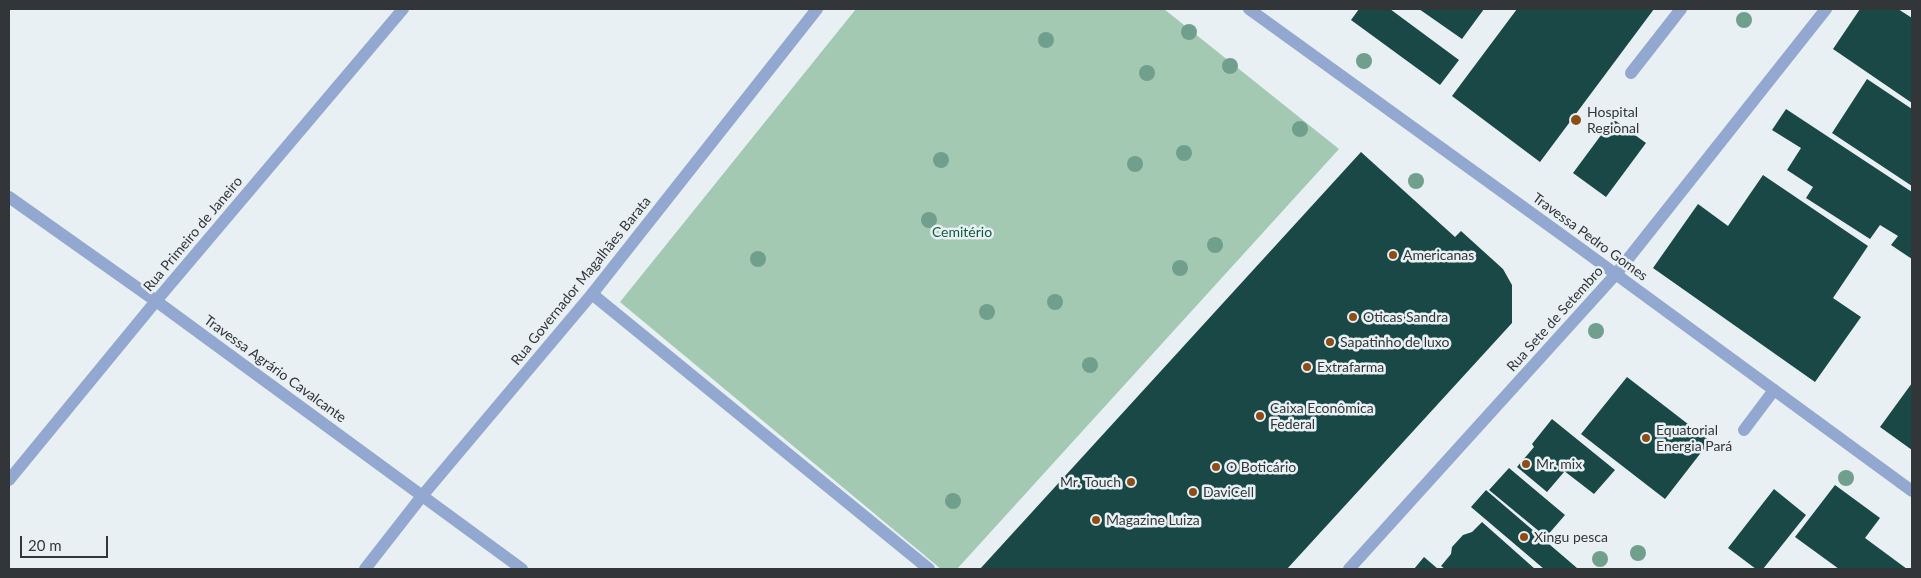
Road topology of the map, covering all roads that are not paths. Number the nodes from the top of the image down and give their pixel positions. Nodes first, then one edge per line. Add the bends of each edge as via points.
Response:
1 (402, 9) edge
2 (817, 9) edge
3 (1249, 9) edge
4 (1681, 9) edge
5 (1826, 9) edge
6 (1631, 73) dead end
7 (9, 197) edge
8 (1616, 274) junction
9 (592, 294) junction
10 (156, 301) junction
11 (1774, 390) junction
12 (1744, 430) dead end
13 (9, 480) edge
14 (1912, 491) edge
15 (422, 496) junction
16 (365, 569) edge
17 (522, 569) edge
18 (929, 569) edge
19 (1349, 569) edge

1 - 10 street, Rua Primeiro de Janeiro
2 - 9 street, Rua Governador Magalhães Barata
3 - 8 street, Travessa Pedro Gomes
4 - 6 street
5 - 8 street, Rua Sete de Setembro
7 - 10 street, Travessa Agrário Cavalcante
8 - 11 street, Travessa Pedro Gomes
8 - 19 street, Rua Sete de Setembro
9 - 15 street, Rua Governador Magalhães Barata
9 - 18 street
10 - 13 street, Rua Primeiro de Janeiro
10 - 15 street, Travessa Agrário Cavalcante
11 - 12 street
11 - 14 street, Travessa Pedro Gomes
15 - 16 street, Rua Governador Magalhães Barata
15 - 17 street, Travessa Agrário Cavalcante

